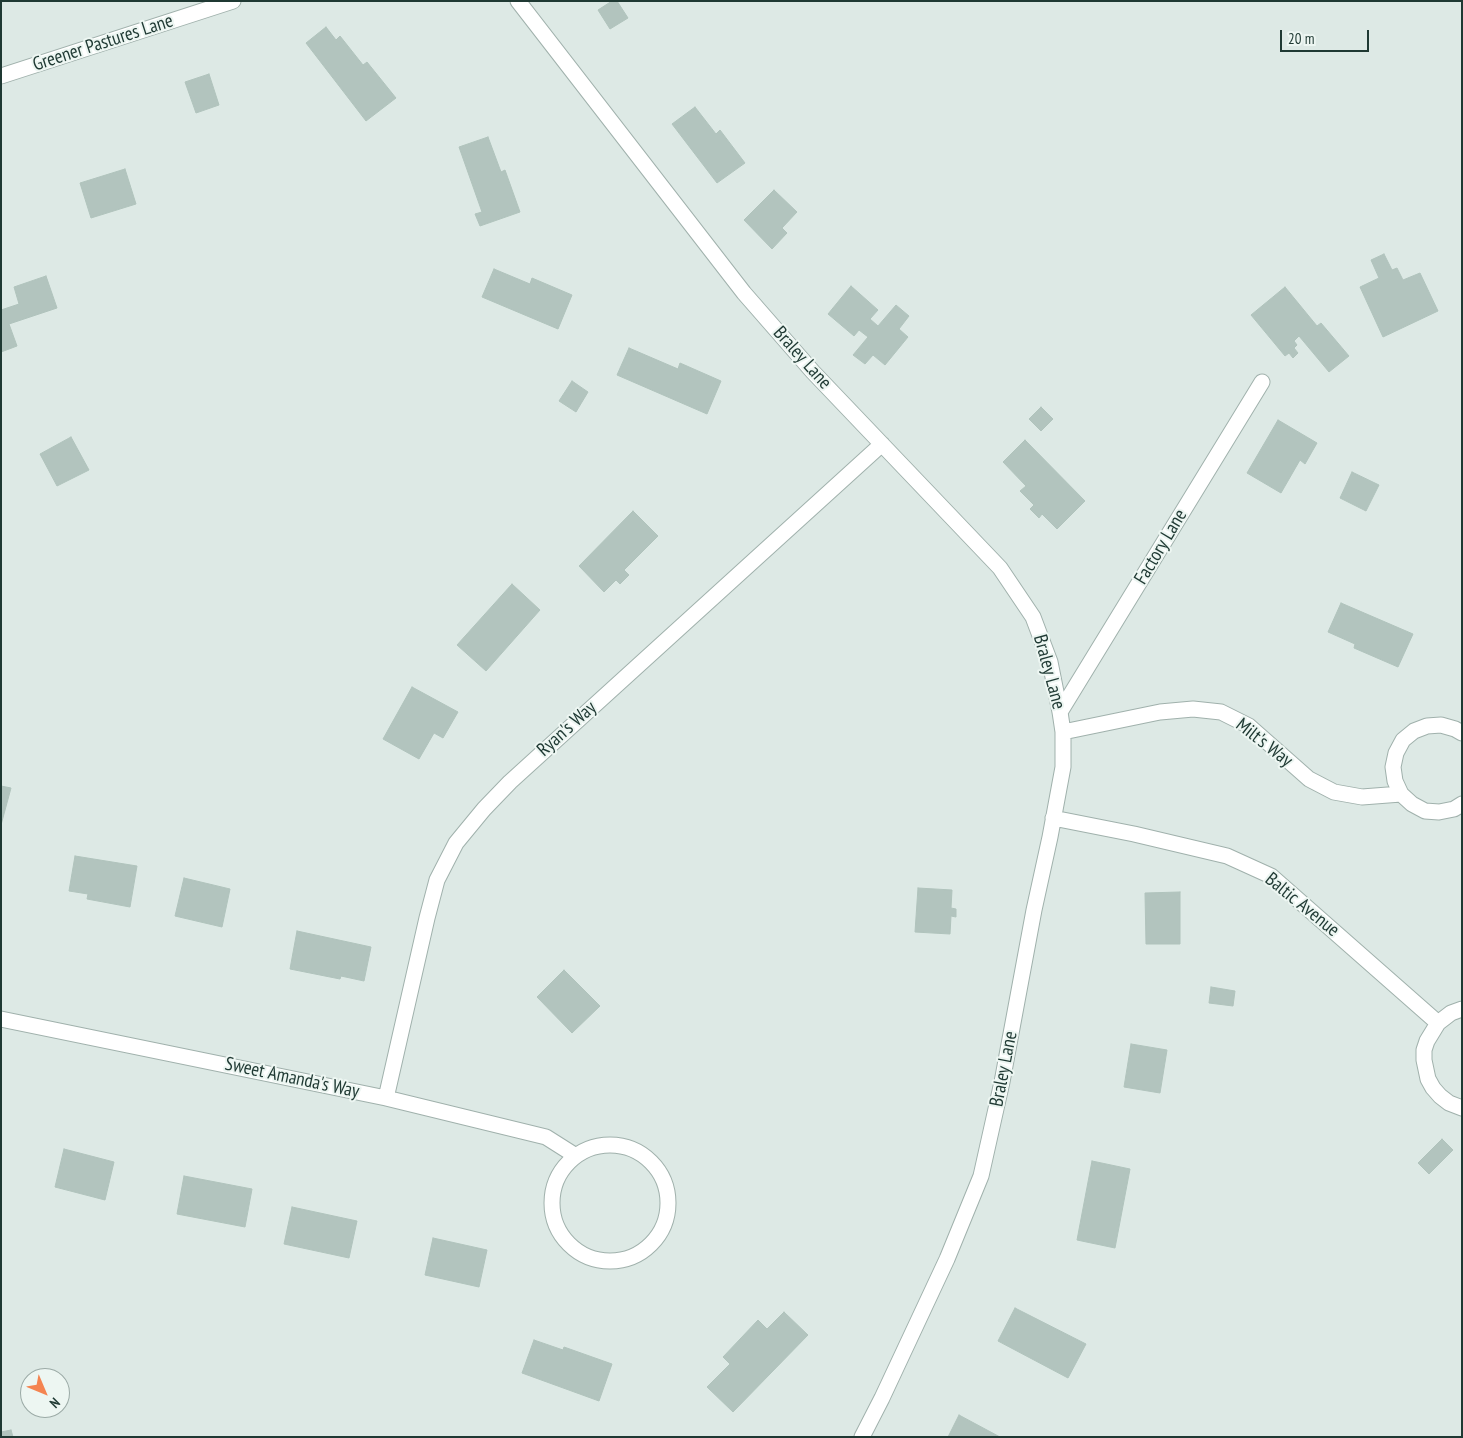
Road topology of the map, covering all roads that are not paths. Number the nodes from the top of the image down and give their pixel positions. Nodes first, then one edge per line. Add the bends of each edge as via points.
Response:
1 (233, 1) edge
2 (518, 1) edge
3 (1, 76) edge
4 (1262, 382) dead end
5 (882, 444) junction
6 (1060, 712) junction
7 (1063, 732) junction
8 (1462, 733) edge
9 (1401, 794) junction
10 (1462, 804) edge
11 (1053, 818) junction
12 (1462, 1009) edge
13 (1, 1019) edge
14 (1438, 1023) junction
15 (386, 1098) junction
16 (1462, 1108) edge
17 (576, 1156) junction
18 (862, 1437) edge

1 - 3 street, Greener Pastures Lane
2 - 5 street, Braley Lane via 744,293
4 - 6 street, Factory Lane
5 - 6 street, Braley Lane via 1000,568 1032,617 1050,662
5 - 15 street, Ryan's Way via 510,782 456,843 437,880
6 - 7 street, Braley Lane
7 - 9 street, Milt's Way via 1160,712 1193,709 1221,712 1249,726 1310,779 1334,792 1362,797
7 - 11 street, Braley Lane via 1063,767
8 - 9 street via 1441,725 1427,726 1403,740 1393,767
9 - 10 street via 1425,811 1439,812
11 - 14 street, Baltic Avenue via 1227,856 1271,876
11 - 18 street, Braley Lane via 981,1176 947,1259
12 - 14 street
13 - 15 street, Sweet Amanda's Way
14 - 16 street via 1426,1041 1425,1069 1440,1096
15 - 17 street, Sweet Amanda's Way via 546,1137
17 - 17 street via 563,1170 555,1186 552,1204 555,1222 564,1239 586,1256 613,1261 631,1258 648,1248 661,1232 668,1214 668,1194 661,1175 649,1159 632,1149 613,1145 594,1148

